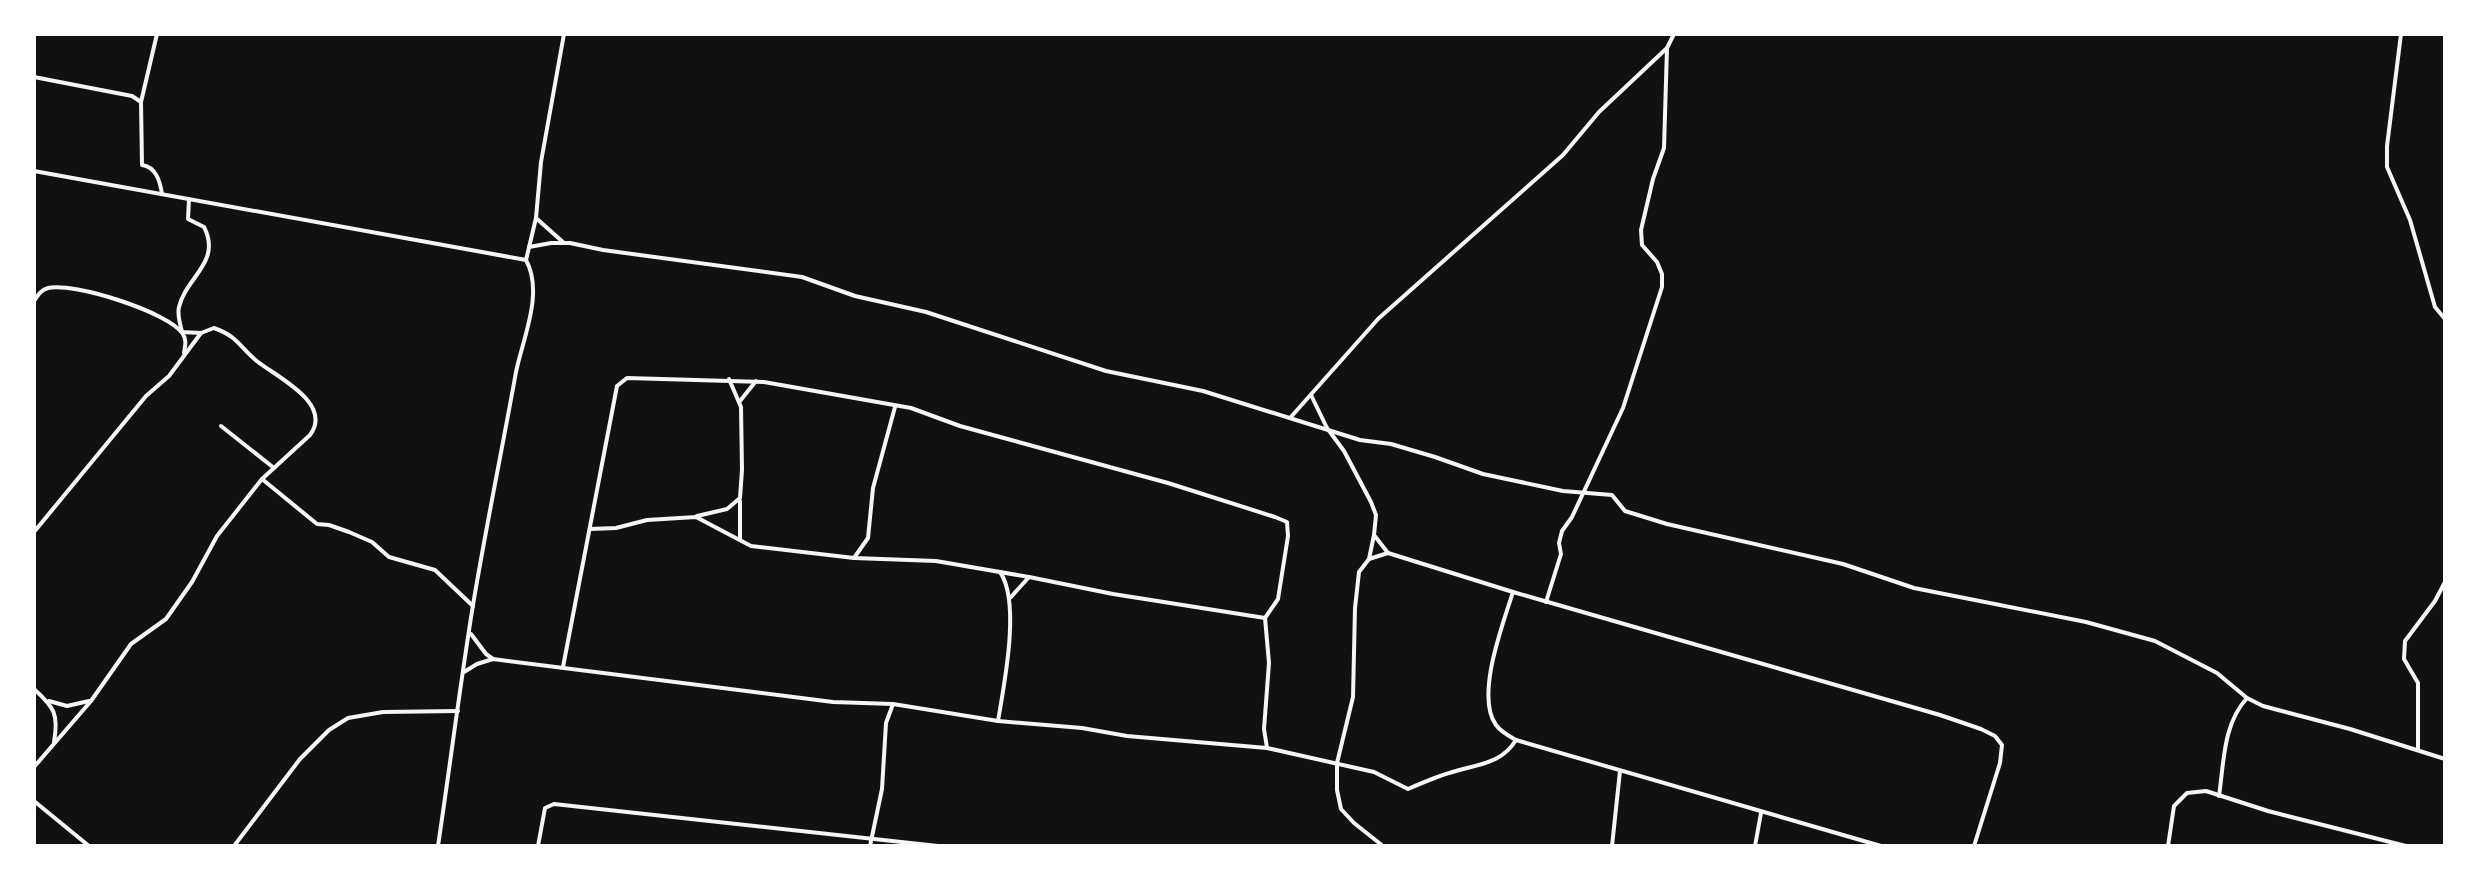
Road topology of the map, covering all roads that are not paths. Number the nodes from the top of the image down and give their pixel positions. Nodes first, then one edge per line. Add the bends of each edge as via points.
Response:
1 (157, 34) edge
2 (564, 34) edge
3 (1674, 34) edge
4 (2401, 34) edge
5 (1667, 48) junction
6 (34, 77) edge
7 (141, 102) junction
8 (34, 171) edge
9 (162, 194) junction
10 (189, 199) junction
11 (536, 218) junction
12 (565, 243) junction
13 (529, 247) junction
14 (526, 260) junction
15 (34, 301) edge
16 (2445, 319) edge
17 (182, 332) junction
18 (201, 333) junction
19 (184, 353) junction
20 (729, 379) junction
21 (756, 381) junction
22 (1311, 395) junction
23 (740, 401) junction
24 (895, 407) junction
25 (1290, 418) junction
26 (221, 426) dead end
27 (1327, 428) junction
28 (274, 468) junction
29 (262, 479) junction
30 (1582, 494) junction
31 (740, 498) junction
32 (696, 517) junction
33 (590, 529) junction
34 (34, 532) edge
35 (1374, 535) junction
36 (740, 539) junction
37 (1388, 553) junction
38 (854, 558) junction
39 (1369, 559) junction
40 (1000, 572) junction
41 (1029, 577) junction
42 (2445, 582) edge
43 (1513, 592) junction
44 (1010, 598) junction
45 (1546, 602) junction
46 (473, 606) junction
47 (1265, 618) junction
48 (470, 632) junction
49 (493, 659) junction
50 (563, 667) junction
51 (464, 672) junction
52 (34, 689) edge
53 (2247, 698) junction
54 (49, 701) junction
55 (91, 701) junction
56 (893, 704) junction
57 (458, 711) junction
58 (998, 721) junction
59 (1516, 740) junction
60 (54, 745) junction
61 (1267, 748) junction
62 (2418, 749) junction
63 (2445, 759) edge
64 (1337, 763) junction
65 (34, 767) edge
66 (1620, 771) junction
67 (2219, 796) junction
68 (34, 801) edge
69 (1762, 812) junction
70 (871, 843) edge
71 (89, 846) edge
72 (234, 846) edge
73 (438, 846) edge
74 (538, 846) edge
75 (938, 846) edge
76 (1383, 846) edge
77 (1612, 846) edge
78 (1755, 846) edge
79 (1881, 846) edge
80 (1974, 846) edge
81 (2168, 846) edge
82 (2406, 846) edge

1 - 7 street
2 - 11 street
3 - 5 street
4 - 16 street via 2387,167 2410,220 2435,307
5 - 22 street via 1519,197 1378,319
5 - 30 street via 1664,148 1641,230 1642,245 1662,274 1662,287 1623,408
6 - 7 street
7 - 9 street via 142,165 157,175
8 - 9 street
9 - 10 street
10 - 14 street
10 - 17 street via 188,219 204,227 210,245 179,306
11 - 12 street
11 - 13 street
12 - 13 street
12 - 25 street via 802,277 1106,371 1203,391
13 - 14 street
14 - 46 street via 531,269 531,307
15 - 17 street via 51,287 104,296 138,306
17 - 18 street
17 - 19 street
18 - 19 street
18 - 28 street via 214,328 231,334 312,407 316,427
19 - 34 street
20 - 21 street
20 - 23 street
20 - 33 street via 627,378 617,386
21 - 23 street
21 - 24 street
22 - 25 street
22 - 27 street
23 - 31 street
24 - 38 street via 873,488 868,538
24 - 47 street via 1183,487 1287,522 1278,599
25 - 27 street
26 - 28 street
27 - 30 street via 1483,474
27 - 35 street via 1371,502
28 - 29 street
29 - 46 street via 317,524 372,542 389,557 435,570
29 - 55 street via 217,536 166,619 131,644
30 - 45 street via 1562,531 1561,554
30 - 53 street via 1612,495 1625,511 1667,524 1843,564 1914,588 2155,641 2217,673
31 - 32 street via 727,509
31 - 36 street
32 - 33 street
32 - 36 street
33 - 50 street
35 - 37 street
35 - 39 street
36 - 38 street via 751,546
37 - 39 street
37 - 43 street
38 - 40 street via 936,561
39 - 64 street via 1359,572 1353,697
40 - 41 street
40 - 44 street
41 - 44 street
41 - 47 street
42 - 62 street via 2405,641 2404,659 2418,683
43 - 45 street
43 - 59 street via 1489,682 1489,711 1495,725
44 - 58 street
45 - 80 street via 1940,715 1995,736 2002,745 2000,763
46 - 48 street
47 - 61 street
48 - 49 street
48 - 51 street
49 - 50 street
49 - 51 street
50 - 56 street via 833,702
51 - 57 street
52 - 54 street
53 - 62 street
53 - 67 street via 2230,724
54 - 55 street via 67,706
54 - 60 street via 57,727
55 - 60 street
56 - 58 street
56 - 70 street
57 - 72 street via 348,718 300,759
57 - 73 street
58 - 61 street
59 - 64 street via 1508,753 1489,763 1408,789 1374,772
59 - 66 street
60 - 65 street
61 - 64 street
62 - 63 street
64 - 76 street via 1341,809
66 - 69 street
66 - 77 street
67 - 81 street via 2187,793 2174,806
67 - 82 street
68 - 71 street
69 - 78 street
69 - 79 street
70 - 74 street via 554,804 545,808
70 - 75 street

